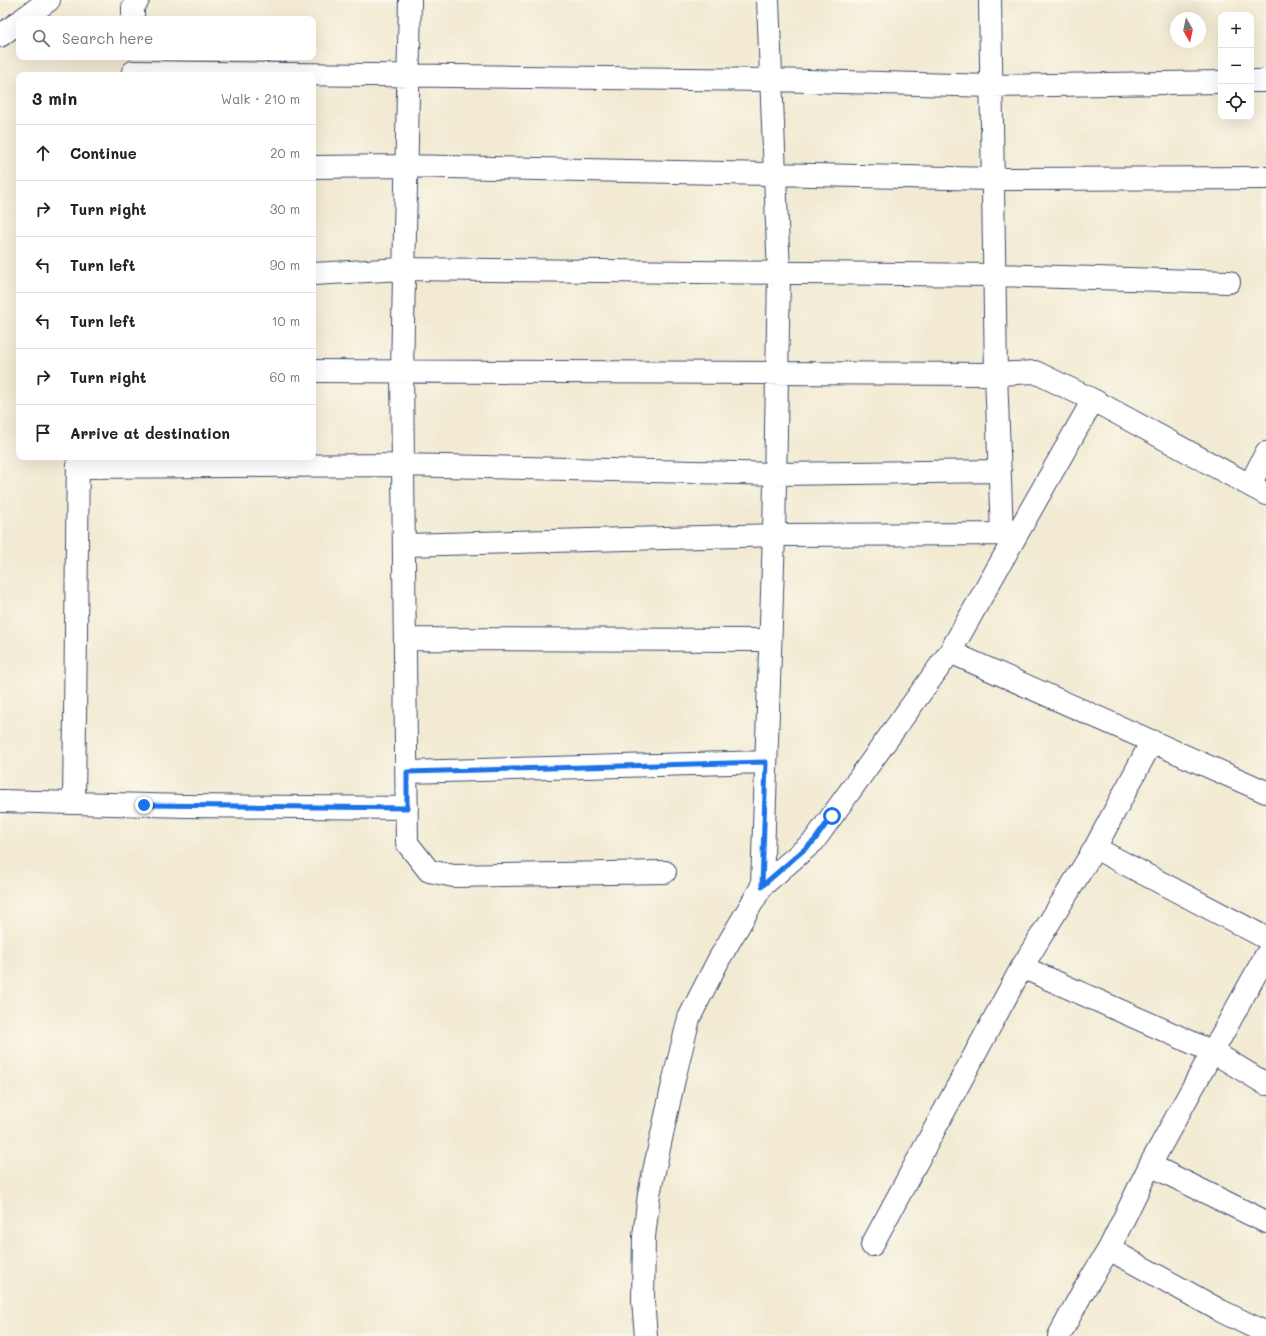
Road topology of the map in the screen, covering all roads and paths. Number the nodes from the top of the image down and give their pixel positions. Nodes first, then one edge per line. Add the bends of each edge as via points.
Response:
1 (48, 0) edge
2 (138, 0) edge
3 (410, 0) edge
4 (768, 0) edge
5 (990, 0) edge
6 (27, 16) edge
7 (132, 16) edge
8 (16, 24) edge
9 (0, 36) edge
10 (133, 68) edge
11 (270, 72) edge
12 (316, 73) edge
13 (408, 76) junction
14 (771, 80) junction
15 (1254, 81) edge
16 (1266, 81) edge
17 (1218, 82) edge
18 (992, 86) junction
19 (406, 166) junction
20 (316, 167) edge
21 (775, 174) junction
22 (1266, 178) edge
23 (994, 179) junction
24 (403, 269) junction
25 (316, 274) edge
26 (779, 274) junction
27 (996, 275) junction
28 (1229, 282) dead end
29 (316, 371) edge
30 (402, 371) junction
31 (777, 373) junction
32 (996, 374) junction
33 (1093, 400) junction
34 (1266, 453) edge
35 (78, 462) edge
36 (404, 465) junction
37 (1000, 471) junction
38 (775, 474) junction
39 (1258, 490) edge
40 (774, 534) junction
41 (1009, 534) junction
42 (404, 545) junction
43 (405, 638) junction
44 (770, 640) junction
45 (950, 652) junction
46 (1152, 741) junction
47 (766, 762) junction
48 (407, 772) junction
49 (1266, 792) edge
50 (0, 801) edge
51 (74, 803) junction
52 (407, 808) junction
53 (1095, 848) junction
54 (665, 872) dead end
55 (762, 886) junction
56 (1266, 938) edge
57 (1266, 955) edge
58 (1022, 967) junction
59 (1213, 1052) junction
60 (1266, 1084) edge
61 (1150, 1165) junction
62 (1266, 1222) edge
63 (872, 1245) dead end
64 (1109, 1249) junction
65 (1266, 1333) edge
66 (646, 1336) edge
67 (1059, 1336) edge

1 - 6 street
2 - 7 street via 133,7
3 - 13 street
4 - 14 street
5 - 18 street
8 - 9 street
10 - 11 street
12 - 13 street
13 - 14 street
13 - 19 street
14 - 18 street
14 - 21 street
15 - 16 street
17 - 18 street
18 - 23 street
19 - 20 street
19 - 21 street
19 - 24 street
21 - 23 street
21 - 26 street
22 - 23 street
23 - 27 street
24 - 25 street
24 - 26 street
24 - 30 street
26 - 27 street
26 - 31 street
27 - 28 street
27 - 32 street
29 - 30 street
30 - 31 street
30 - 36 street
31 - 32 street
31 - 38 street
32 - 33 street via 1035,372
32 - 37 street
33 - 39 street
33 - 41 street
34 - 39 street
35 - 36 street
35 - 51 street
36 - 38 street
36 - 42 street
37 - 38 street
37 - 41 street
38 - 40 street
40 - 41 street
40 - 42 street
40 - 44 street
41 - 45 street
42 - 43 street
43 - 44 street
43 - 48 street
44 - 47 street
45 - 46 street
45 - 55 street via 814,841
46 - 49 street
46 - 53 street
47 - 48 street
47 - 55 street
48 - 52 street
50 - 51 street
51 - 52 street
52 - 54 street via 407,843 429,872 454,876
53 - 56 street
53 - 58 street
55 - 66 street via 719,958 689,1018 649,1194 644,1237 643,1301
57 - 59 street
58 - 59 street
58 - 63 street
59 - 60 street
59 - 61 street
61 - 62 street
61 - 64 street
64 - 65 street
64 - 67 street

